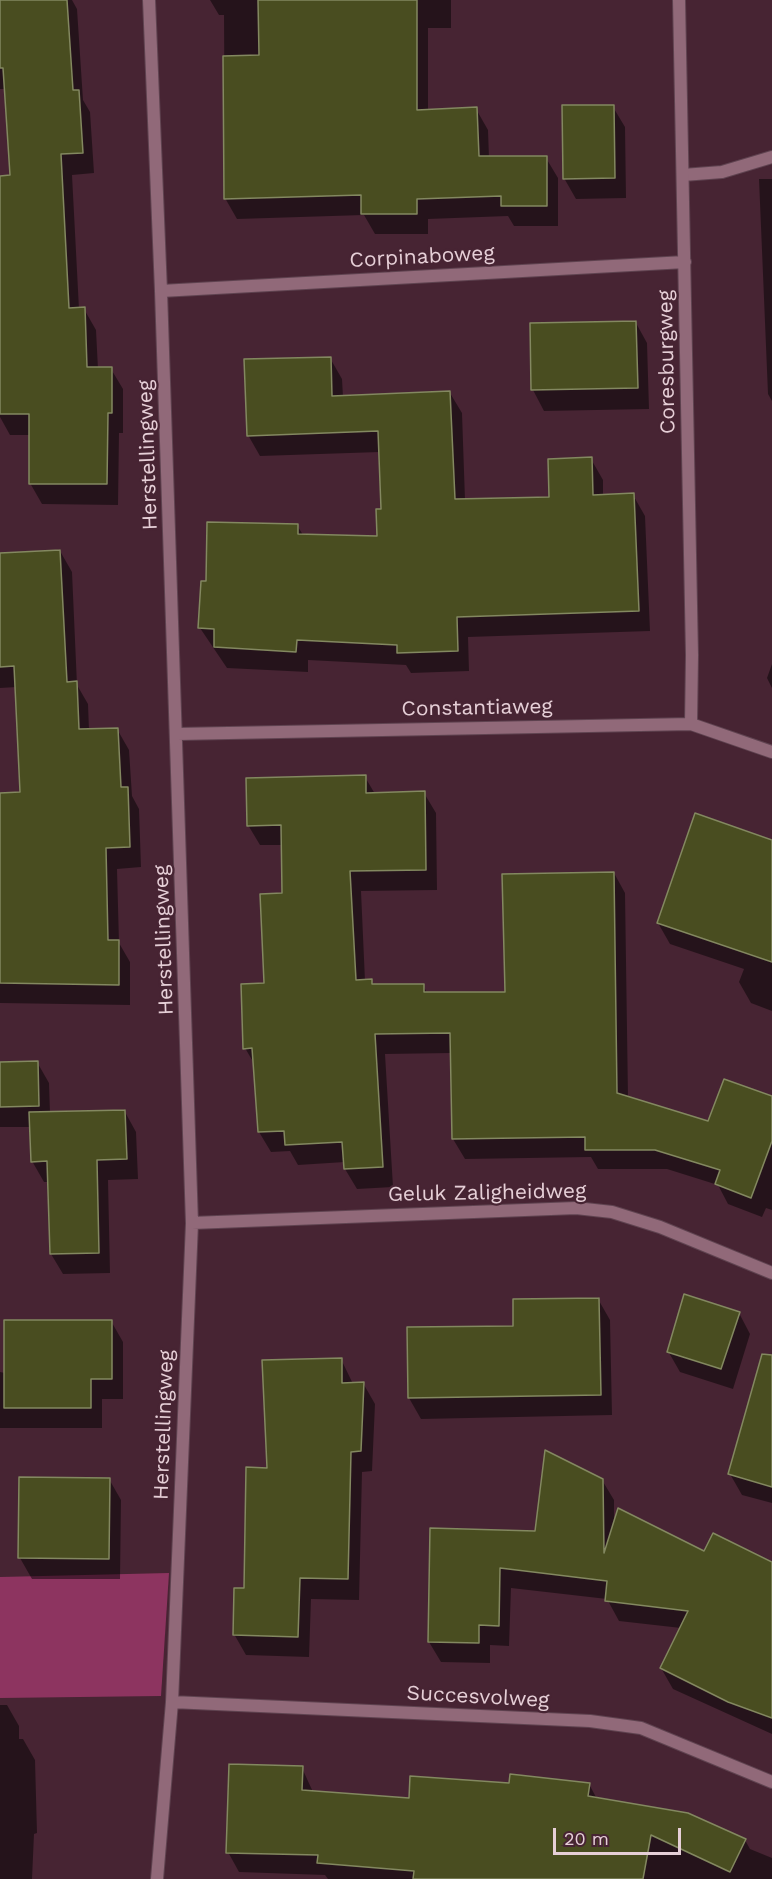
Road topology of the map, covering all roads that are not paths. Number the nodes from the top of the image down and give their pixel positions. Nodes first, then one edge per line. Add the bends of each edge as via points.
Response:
1 (149, 0) edge
2 (679, 0) edge
3 (772, 158) edge
4 (683, 174) junction
5 (685, 262) junction
6 (161, 291) junction
7 (691, 723) junction
8 (177, 734) junction
9 (772, 752) edge
10 (192, 1223) junction
11 (772, 1273) edge
12 (172, 1702) junction
13 (772, 1782) edge
14 (157, 1879) edge

1 - 6 street, Herstellingweg
2 - 4 street, Coresburgweg
3 - 4 street via 722,172
4 - 5 street, Coresburgweg
5 - 6 street, Corpinaboweg
5 - 7 street, Coresburgweg
6 - 8 street, Herstellingweg
7 - 8 street, Constantiaweg
7 - 9 street, Constantiaweg
8 - 10 street, Herstellingweg
10 - 11 street, Geluk Zaligheidweg via 576,1208 612,1212 660,1227
10 - 12 street, Herstellingweg
12 - 13 street, Succesvolweg via 590,1721 641,1728
12 - 14 street, Herstellingweg

